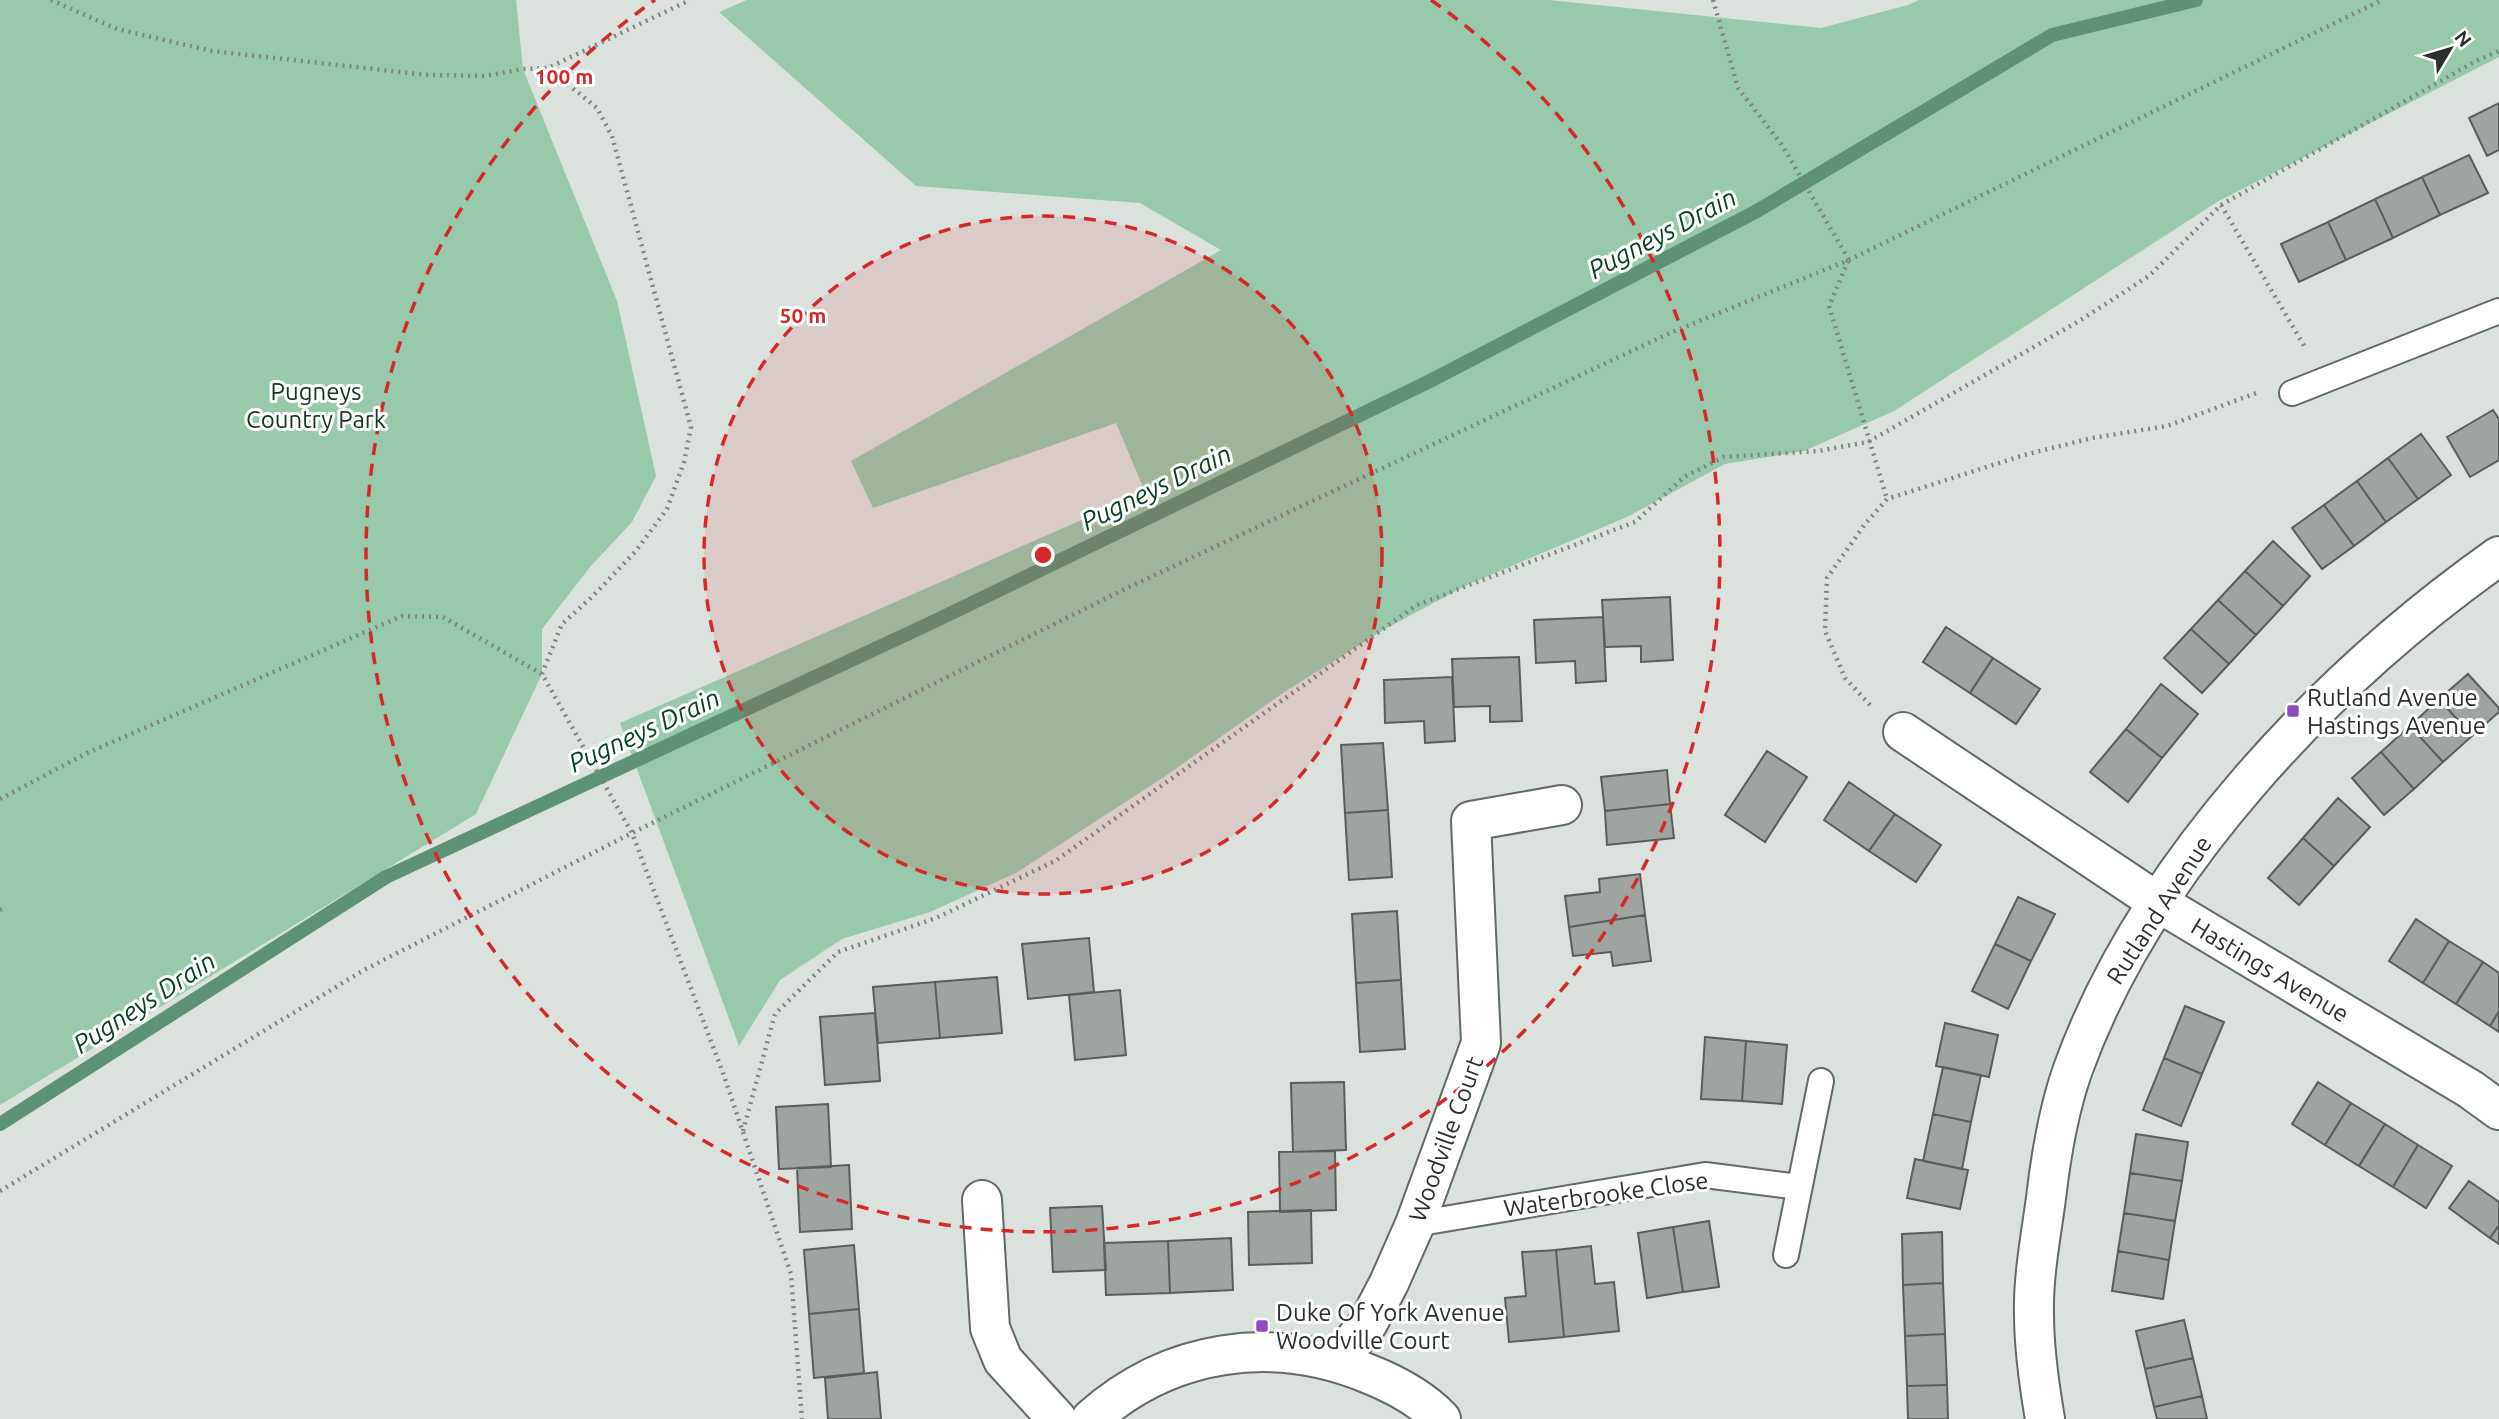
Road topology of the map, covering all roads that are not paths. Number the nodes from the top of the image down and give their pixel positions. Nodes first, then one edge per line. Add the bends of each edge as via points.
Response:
1 (2499, 311) edge
2 (2292, 393) road end
3 (2499, 556) edge
4 (1903, 732) road end
5 (1562, 805) dead end
6 (2159, 903) junction
7 (1821, 1081) dead end
8 (2499, 1110) edge
9 (1798, 1188) junction
10 (982, 1200) dead end
11 (1415, 1224) junction
12 (1786, 1255) dead end
13 (1338, 1361) junction
14 (1057, 1419) edge
15 (1091, 1419) edge
16 (1441, 1419) edge
17 (2045, 1419) edge

1 - 2 lane
3 - 6 street, Rutland Avenue via 2365,665 2302,727 2233,801
4 - 6 street, Hastings Avenue
5 - 11 street, Woodville Court via 1471,821 1481,1043
6 - 8 street, Hastings Avenue
6 - 17 street, Rutland Avenue via 2129,947 2099,1005 2072,1071 2052,1149 2034,1312
7 - 9 lane
9 - 11 lane, Waterbrooke Close via 1705,1175
9 - 12 lane
10 - 14 street via 990,1328 1003,1360
11 - 13 street, Woodville Court via 1368,1322
13 - 15 street via 1258,1351 1197,1360 1153,1376
13 - 16 street via 1392,1384

